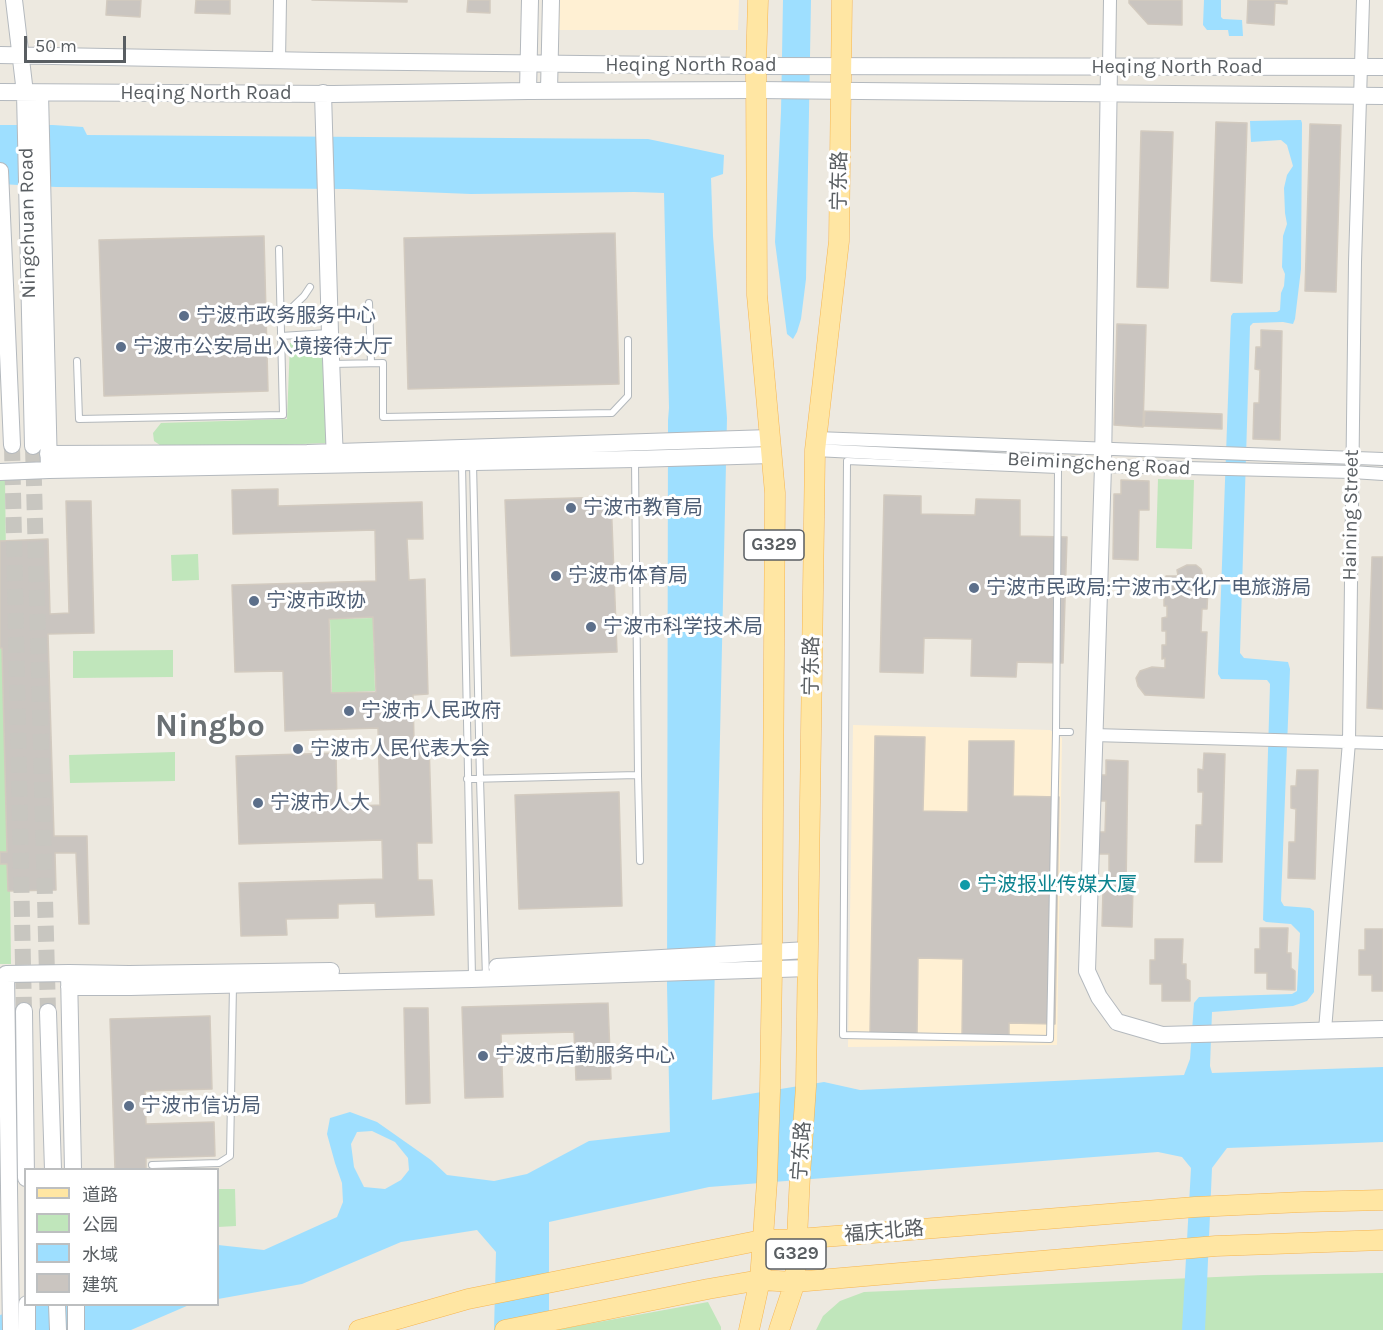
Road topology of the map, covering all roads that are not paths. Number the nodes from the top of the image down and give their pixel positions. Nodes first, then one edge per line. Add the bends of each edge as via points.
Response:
1 (14, 0) edge
2 (280, 0) edge
3 (530, 0) edge
4 (551, 0) edge
5 (758, 0) edge
6 (842, 0) edge
7 (1110, 0) edge
8 (1363, 0) edge
9 (0, 55) edge
10 (21, 56) junction
11 (279, 61) junction
12 (529, 63) junction
13 (549, 64) junction
14 (756, 66) junction
15 (841, 66) junction
16 (1109, 67) junction
17 (1361, 67) junction
18 (1383, 67) edge
19 (756, 90) junction
20 (528, 91) junction
21 (549, 91) junction
22 (841, 91) junction
23 (0, 93) edge
24 (33, 93) junction
25 (328, 93) junction
26 (1108, 94) junction
27 (1360, 96) junction
28 (1383, 96) edge
29 (0, 171) edge
30 (35, 196) junction
31 (1, 197) edge
32 (279, 249) dead end
33 (310, 287) dead end
34 (369, 303) dead end
35 (280, 319) junction
36 (330, 333) junction
37 (281, 336) junction
38 (628, 340) dead end
39 (77, 361) dead end
40 (335, 363) junction
41 (370, 363) junction
42 (816, 444) junction
43 (12, 445) tunnel mouth
44 (33, 446) tunnel mouth
45 (771, 447) junction
46 (467, 455) junction
47 (1352, 457) junction
48 (340, 458) junction
49 (1102, 458) junction
50 (635, 459) junction
51 (1383, 459) edge
52 (48, 462) junction
53 (0, 472) edge
54 (1352, 472) junction
55 (1383, 474) edge
56 (1056, 732) junction
57 (1070, 732) dead end
58 (1094, 735) junction
59 (1349, 742) junction
60 (1383, 743) edge
61 (638, 775) junction
62 (467, 779) junction
63 (480, 779) junction
64 (640, 861) dead end
65 (808, 959) junction
66 (771, 960) junction
67 (3, 974) edge
68 (479, 974) junction
69 (233, 979) junction
70 (69, 980) junction
71 (24, 1011) tunnel mouth
72 (48, 1012) tunnel mouth
73 (1383, 1029) edge
74 (1326, 1030) junction
75 (152, 1165) dead end
76 (26, 1168) edge
77 (53, 1168) edge
78 (73, 1168) edge
79 (5, 1172) edge
80 (1383, 1200) edge
81 (798, 1239) junction
82 (762, 1240) junction
83 (1383, 1240) edge
84 (760, 1280) junction
85 (795, 1282) junction
86 (57, 1306) edge
87 (76, 1306) edge
88 (21, 1307) edge
89 (11, 1330) edge
90 (27, 1330) edge
91 (58, 1330) edge
92 (76, 1330) edge
93 (359, 1330) edge
94 (504, 1330) edge
95 (749, 1330) edge
96 (779, 1330) edge

1 - 10 street, Ningchuan Road
2 - 11 street
3 - 12 street
4 - 13 street
5 - 14 main road, 宁东路 / G329
6 - 15 main road, 宁东路 / G329
7 - 16 street
8 - 17 street, Haining Street
9 - 10 street, Heqing North Road
10 - 11 street, Heqing North Road
10 - 24 street, Ningchuan Road
11 - 12 street, Heqing North Road
12 - 13 street, Heqing North Road
12 - 20 street
13 - 14 street, Heqing North Road
13 - 21 street
14 - 15 street, Heqing North Road
14 - 19 main road, 宁东路 / G329
15 - 16 street, Heqing North Road
15 - 22 main road, 宁东路 / G329
16 - 17 street, Heqing North Road
16 - 26 street
17 - 18 street, Heqing North Road
17 - 27 street, Haining Street
19 - 21 street, Heqing North Road
19 - 22 street, Heqing North Road
19 - 45 main road, 宁东路 / G329 via 758,295
20 - 21 street, Heqing North Road
20 - 25 street, Heqing North Road
22 - 26 street, Heqing North Road
22 - 42 main road, 宁东路 / G329 via 839,241
23 - 24 street, Heqing North Road
24 - 25 street, Heqing North Road
24 - 30 street, Ningchuan Road
25 - 36 street
25 - 40 street
26 - 27 street, Heqing North Road
26 - 49 street
27 - 28 street, Heqing North Road
27 - 47 street, Haining Street
29 - 31 street, Ningchuan Road
30 - 44 street, Ningchuan Road
30 - 52 street
31 - 43 street, Ningchuan Road
32 - 35 lane
33 - 35 lane
34 - 41 lane
35 - 37 lane
36 - 37 lane
36 - 40 street
37 - 39 lane via 283,415 79,419
38 - 41 lane via 628,396 612,413 383,417 382,363
40 - 41 lane
40 - 48 street
42 - 49 street, Beimingcheng Road via 1076,463
42 - 65 main road, 宁东路 / G329
45 - 46 street
45 - 50 street
45 - 66 main road, 宁东路 / G329
46 - 48 street
46 - 50 street
46 - 62 lane
46 - 63 lane
47 - 49 street, Beimingcheng Road
47 - 51 street, Beimingcheng Road
47 - 54 street, Haining Street
48 - 52 street
49 - 54 street, Beimingcheng Road
49 - 58 street
50 - 61 lane
52 - 53 street
54 - 55 street, Beimingcheng Road
54 - 59 street, Haining Street
56 - 56 lane via 1050,1038 843,1035 847,461 1058,470
56 - 57 lane
58 - 59 street
58 - 74 street via 1087,970 1099,997 1117,1022 1162,1035
59 - 60 street
59 - 74 street, Haining Street
61 - 63 lane
61 - 64 lane
62 - 63 lane
62 - 68 lane
63 - 68 lane
65 - 66 street
65 - 81 main road, 宁东路 / G329
66 - 68 street
66 - 82 main road, 宁东路 / G329 via 770,1091
67 - 70 street
67 - 79 street
68 - 69 street
69 - 70 street
69 - 75 lane via 230,1156 219,1163
70 - 78 street
71 - 76 street
72 - 77 street
73 - 74 street
79 - 88 street
80 - 81 main road, 福庆北路 via 1195,1207
81 - 82 main road, 福庆北路
81 - 85 main road, 宁东路 / G329
82 - 84 main road, 宁东路 / G329
82 - 93 main road, 福庆北路 via 468,1299
83 - 85 main road via 1216,1246
84 - 85 main road
84 - 94 main road
84 - 95 main road, 宁东路 / G329
85 - 96 main road, 宁东路 / G329
86 - 91 street
87 - 92 street
88 - 89 street
88 - 90 street

